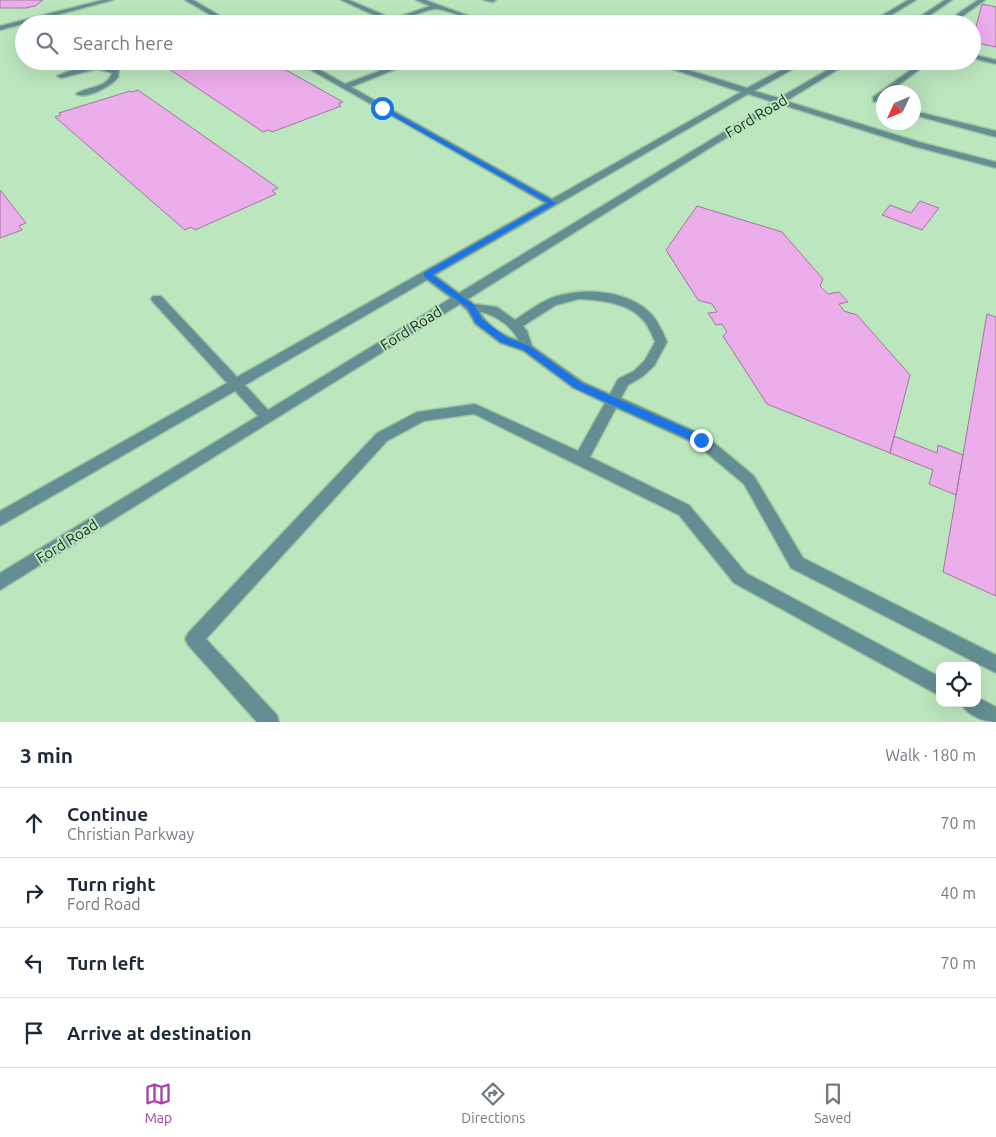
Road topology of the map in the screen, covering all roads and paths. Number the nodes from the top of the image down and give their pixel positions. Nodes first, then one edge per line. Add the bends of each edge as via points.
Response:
1 (79, 0) edge
2 (110, 0) edge
3 (188, 0) edge
4 (344, 0) edge
5 (419, 0) edge
6 (486, 0) edge
7 (493, 0) edge
8 (913, 0) edge
9 (933, 0) edge
10 (982, 0) edge
11 (947, 2) edge
12 (437, 6) junction
13 (934, 10) junction
14 (66, 11) junction
15 (942, 12) dead end
16 (950, 14) dead end
17 (50, 15) edge
18 (215, 15) edge
19 (373, 15) edge
20 (411, 15) edge
21 (462, 15) edge
22 (887, 15) edge
23 (926, 15) edge
24 (954, 15) edge
25 (960, 15) edge
26 (15, 24) edge
27 (0, 28) edge
28 (981, 58) edge
29 (996, 62) edge
30 (84, 70) edge
31 (112, 70) edge
32 (314, 70) edge
33 (389, 70) edge
34 (680, 70) edge
35 (787, 70) edge
36 (833, 70) edge
37 (916, 70) edge
38 (61, 76) dead end
39 (895, 85) edge
40 (345, 87) junction
41 (748, 91) junction
42 (80, 94) dead end
43 (780, 101) junction
44 (921, 115) edge
45 (996, 134) edge
46 (996, 165) edge
47 (553, 203) junction
48 (427, 275) junction
49 (460, 298) junction
50 (157, 299) dead end
51 (471, 306) junction
52 (515, 326) junction
53 (527, 348) junction
54 (236, 384) junction
55 (612, 400) junction
56 (267, 417) junction
57 (581, 460) junction
58 (0, 519) edge
59 (0, 582) edge
60 (996, 664) edge
61 (936, 685) edge
62 (977, 707) edge
63 (996, 717) edge
64 (270, 722) edge

1 - 14 street
2 - 14 street
3 - 18 street
4 - 19 street
5 - 12 street
6 - 7 street
8 - 22 street
9 - 11 street
10 - 25 street
11 - 13 street
12 - 20 street
12 - 21 street
13 - 15 street
13 - 23 street
14 - 17 street
16 - 24 street
26 - 27 street
28 - 29 street
30 - 38 street
31 - 42 street via 116,72 113,81
32 - 40 street
33 - 40 street
34 - 41 street
35 - 41 street, Ford Road
36 - 43 street, Ford Road
37 - 39 street
40 - 47 street
41 - 43 street
41 - 47 street, Ford Road
43 - 46 street via 916,144
43 - 49 street, Ford Road
44 - 45 street
47 - 48 street, Ford Road
48 - 49 street
48 - 54 street, Ford Road
49 - 51 street
49 - 56 street, Ford Road
50 - 54 street
51 - 52 street via 492,310
51 - 53 street via 479,321 504,340
52 - 53 street via 521,331
52 - 55 street via 559,299 582,295 620,301 647,317 662,342 650,363 623,382
53 - 55 street via 578,385
54 - 56 street
54 - 58 street, Ford Road
55 - 57 street
55 - 60 street via 701,440 749,480 797,563
56 - 59 street, Ford Road
57 - 61 street via 684,510 740,578
57 - 64 street via 475,409 422,416 382,437 194,639
62 - 63 street

